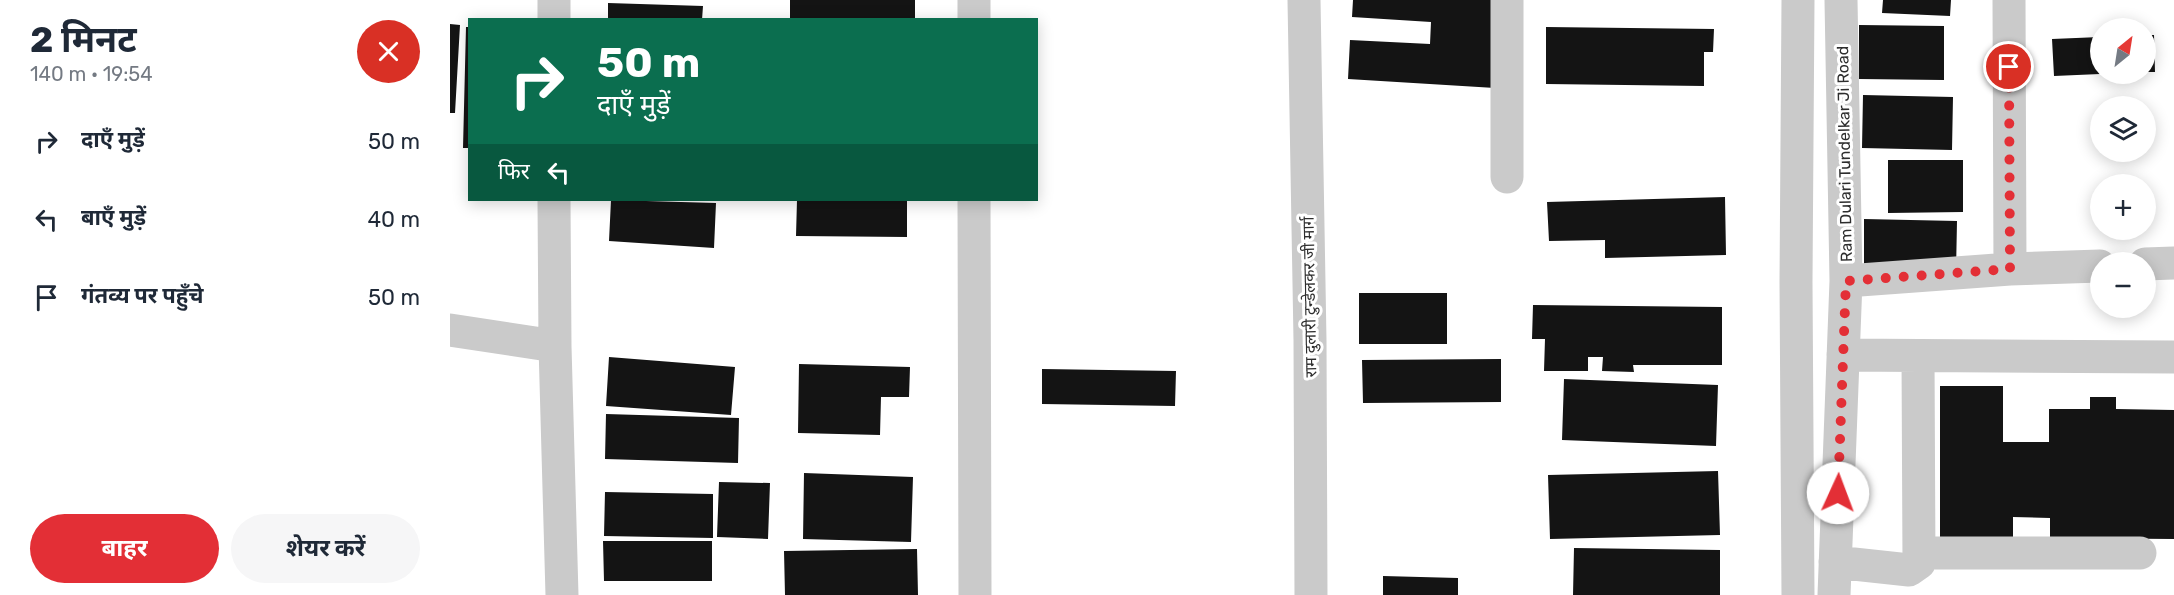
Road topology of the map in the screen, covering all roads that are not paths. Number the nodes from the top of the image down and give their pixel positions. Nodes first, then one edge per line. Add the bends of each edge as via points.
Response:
1 (554, 0) edge
2 (974, 0) edge
3 (1304, 0) edge
4 (1508, 0) edge
5 (1798, 0) edge
6 (1841, 0) edge
7 (2009, 0) edge
8 (554, 18) edge
9 (974, 18) edge
10 (1507, 177) dead end
11 (554, 201) edge
12 (974, 201) edge
13 (2174, 263) edge
14 (2156, 264) edge
15 (2090, 266) edge
16 (2010, 269) junction
17 (1846, 281) junction
18 (450, 330) edge
19 (555, 346) junction
20 (1843, 356) junction
21 (1918, 356) junction
22 (2174, 357) edge
23 (1919, 553) junction
24 (2140, 553) dead end
25 (1835, 562) junction
26 (562, 595) edge
27 (975, 595) edge
28 (1311, 595) edge
29 (1798, 595) edge
30 (1834, 595) edge

1 - 8 street
2 - 9 street
3 - 28 street, राम दुलारी टुन्डेलकर जी मार्ग
4 - 10 street
5 - 29 street
6 - 17 street, Ram Dulari Tundelkar Ji Road
7 - 16 street
11 - 19 street
12 - 27 street
13 - 14 street
15 - 16 street
16 - 17 street
17 - 20 street, Ram Dulari Tundelkar Ji Road
18 - 19 street
19 - 26 street
20 - 21 street
20 - 25 street, Ram Dulari Tundelkar Ji Road
21 - 22 street
21 - 23 street
23 - 24 street
23 - 25 street via 1919,563 1909,570
25 - 30 street, Ram Dulari Tundelkar Ji Road

